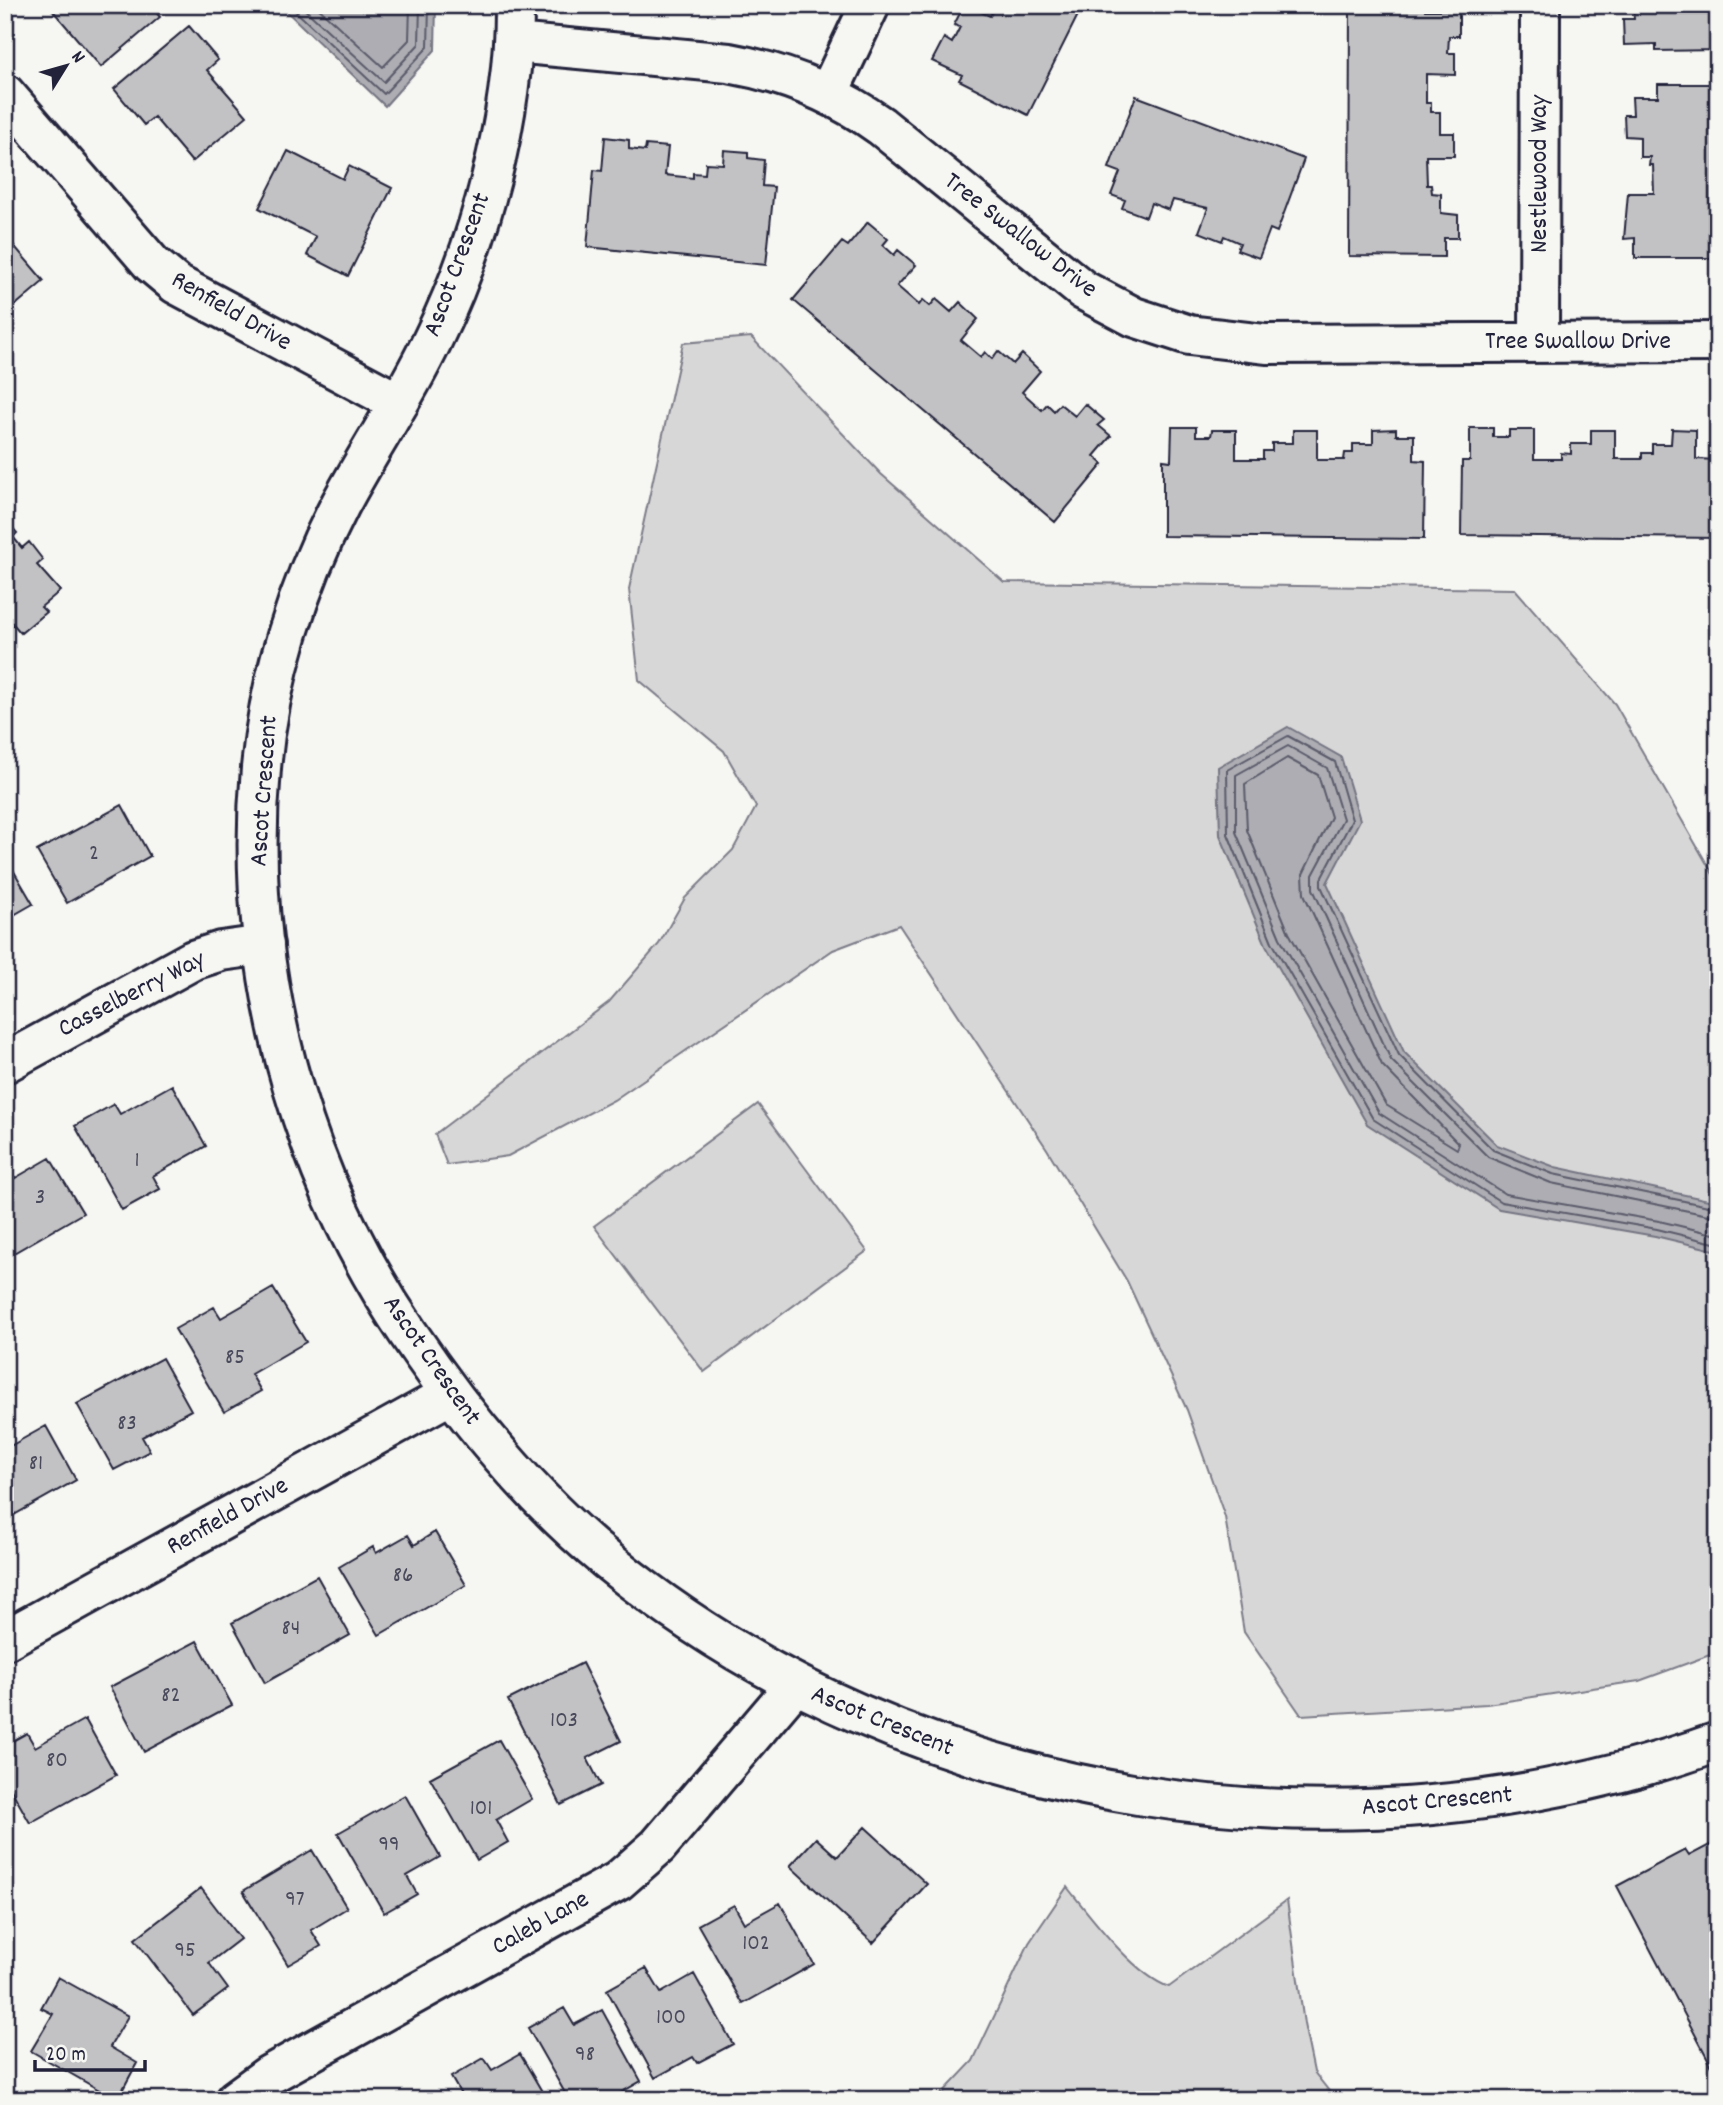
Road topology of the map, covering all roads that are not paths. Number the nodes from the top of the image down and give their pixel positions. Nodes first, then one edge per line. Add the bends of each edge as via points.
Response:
1 (514, 5) edge
2 (870, 5) edge
3 (1540, 5) edge
4 (514, 43) junction
5 (5, 94) edge
6 (828, 94) junction
7 (1539, 342) junction
8 (1718, 342) edge
9 (399, 403) junction
10 (264, 945) junction
11 (5, 1063) edge
12 (451, 1394) junction
13 (5, 1640) edge
14 (795, 1685) junction
15 (1718, 1742) edge
16 (235, 2100) edge

1 - 4 street, Ascot Crescent
2 - 6 street
3 - 7 street, Nestlewood Way
4 - 6 street, Tree Swallow Drive via 729,63 793,79
4 - 9 street, Ascot Crescent via 501,128 473,234 434,339
5 - 9 street, Renfield Drive via 152,264 176,284
6 - 7 street, Tree Swallow Drive via 881,126 1067,279 1152,324 1189,335 1256,343
7 - 8 street, Tree Swallow Drive
9 - 10 street, Ascot Crescent via 319,546 285,646 261,760 258,885
10 - 11 street, Casselberry Way via 192,960
10 - 12 street, Ascot Crescent via 285,1059 328,1188 388,1303
12 - 13 street, Renfield Drive
12 - 14 street, Ascot Crescent via 514,1470 605,1559 662,1603
14 - 15 street, Ascot Crescent via 967,1756 1084,1786 1211,1806 1342,1811 1448,1805 1549,1790 1656,1764
14 - 16 street, Caleb Lane via 658,1846 618,1881 269,2075

